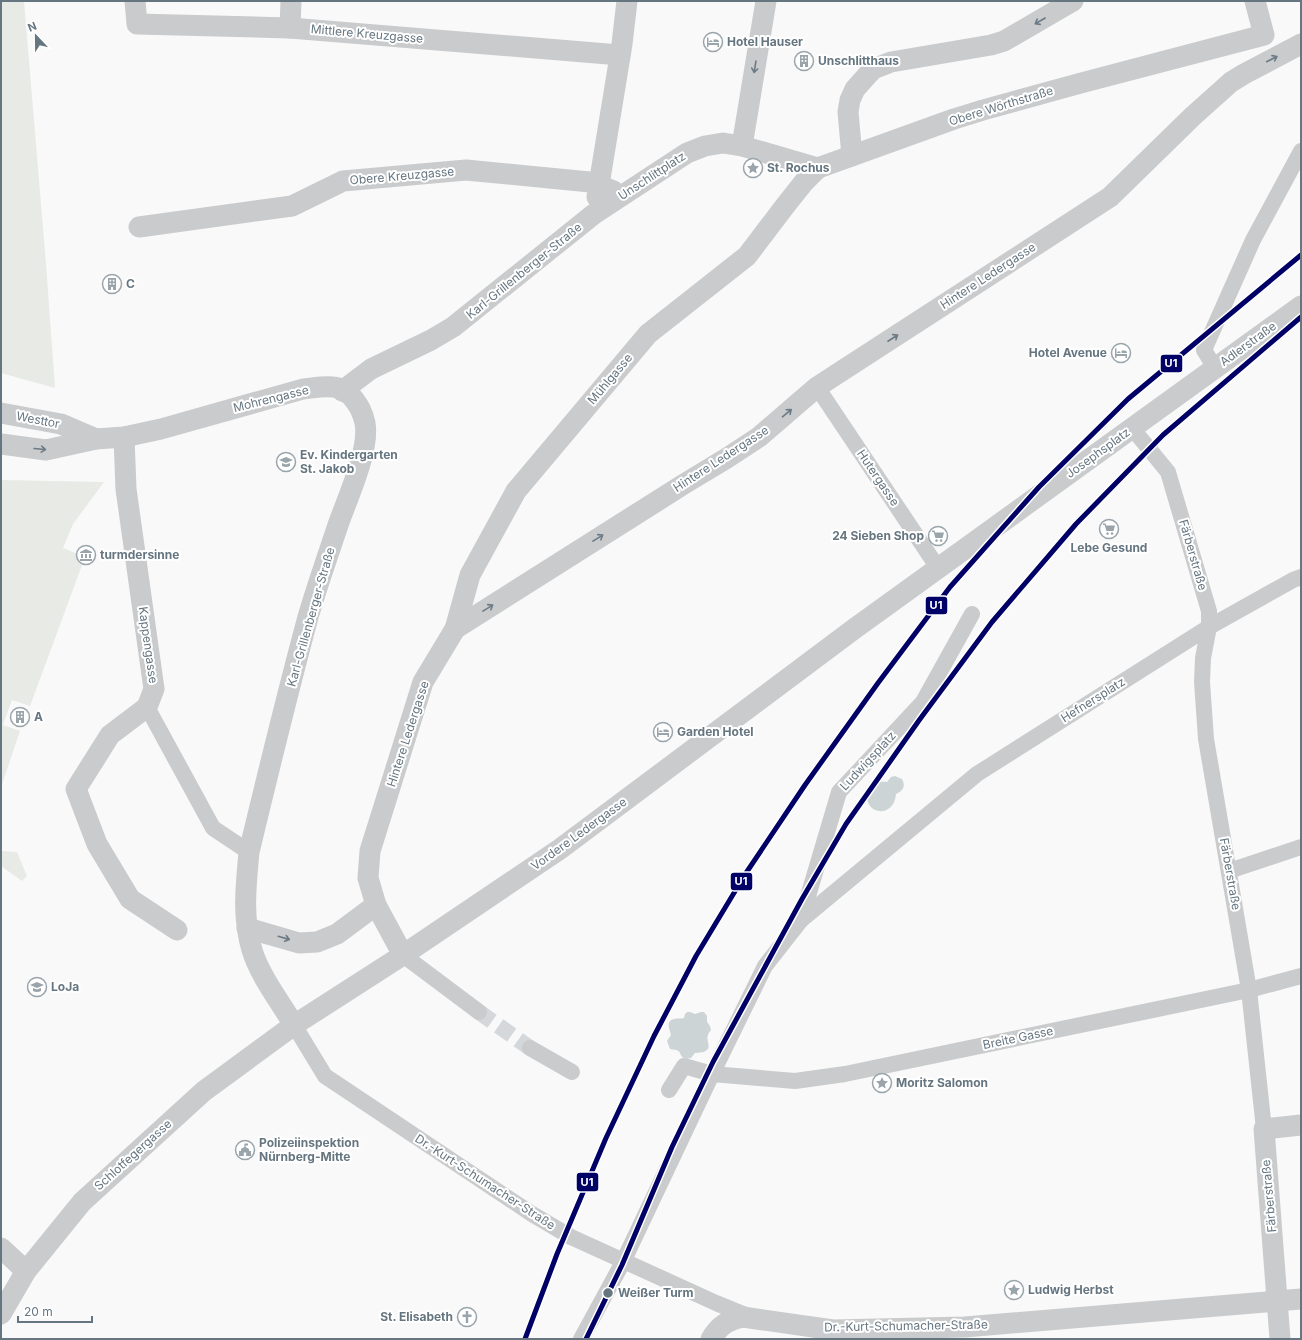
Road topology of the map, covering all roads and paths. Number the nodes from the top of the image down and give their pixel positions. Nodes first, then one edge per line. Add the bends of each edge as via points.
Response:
1 (135, 1) edge
2 (291, 1) edge
3 (627, 1) edge
4 (766, 1) edge
5 (1073, 1) edge
6 (1255, 1) edge
7 (290, 28) junction
8 (1301, 44) edge
9 (626, 48) junction
10 (738, 141) junction
11 (1301, 151) edge
12 (852, 156) junction
13 (818, 168) junction
14 (608, 186) junction
15 (594, 214) junction
16 (139, 226) dead end
17 (1301, 306) edge
18 (1215, 368) junction
19 (817, 387) junction
20 (342, 391) junction
21 (1, 413) edge
22 (1132, 428) junction
23 (124, 437) junction
24 (96, 439) junction
25 (1, 444) edge
26 (938, 568) junction
27 (1301, 577) edge
28 (972, 614) dead end
29 (1209, 627) junction
30 (455, 629) junction
31 (854, 629) joint
32 (147, 707) junction
33 (977, 774) joint
34 (1301, 847) edge
35 (249, 852) junction
36 (1229, 871) junction
37 (376, 905) junction
38 (801, 920) junction
39 (247, 928) junction
40 (177, 930) dead end
41 (403, 955) junction
42 (1301, 976) edge
43 (1250, 990) junction
44 (479, 1012) tunnel mouth
45 (294, 1025) junction
46 (530, 1048) tunnel mouth
47 (572, 1072) dead end
48 (712, 1074) junction
49 (669, 1090) dead end
50 (1301, 1125) edge
51 (1264, 1129) junction
52 (1, 1248) edge
53 (623, 1262) junction
54 (26, 1271) junction
55 (1301, 1299) edge
56 (1277, 1301) junction
57 (1, 1314) edge
58 (753, 1318) junction
59 (581, 1339) edge
60 (710, 1339) edge
61 (1280, 1339) edge

1 - 7 street, Mittlere Kreuzgasse via 137,24
2 - 7 street
3 - 9 street, Unschlittplatz
4 -> 10 street
5 -> 12 street via 1004,41 891,62 873,69 855,89 850,100 848,112
6 - 12 street, Obere Wörthstraße via 1264,35 989,108
7 - 9 street, Mittlere Kreuzgasse
19 -> 8 street, Hintere Ledergasse via 1110,197 1193,116 1232,82
9 - 14 street, Unschlittplatz
10 - 13 street
10 - 15 street, Unschlittplatz via 705,146 687,153
11 - 18 street via 1253,240 1204,350
12 - 13 street, Obere Wörthstraße
13 - 30 street, Mühlgasse via 804,182 747,256 648,334 516,490 470,575
14 - 15 street, Unschlittplatz
14 - 16 street, Obere Kreuzgasse via 466,170 343,181 292,206
15 - 20 street, Karl-Grillenberger-Straße via 453,327 371,370
17 - 18 street, Adlerstraße
18 - 22 street, Josephsplatz
19 - 26 street, Hutergasse
30 -> 19 street, Hintere Ledergasse via 759,437
20 - 23 street, Mohrengasse via 335,387 303,390
20 - 35 street, Karl-Grillenberger-Straße via 352,397 366,424 363,452 309,616
21 - 24 street, Westtor via 61,424
22 - 26 street, Josephsplatz
22 - 29 street, Färberstraße via 1168,472 1209,611
23 - 24 street, Westtor
23 - 32 street, Kappengasse via 126,489 154,689
25 -> 24 street, Westtor via 46,450
26 - 31 street, Josephsplatz
27 - 29 street, Hefnersplatz
28 - 38 street, Ludwigsplatz via 922,702 839,792
29 - 33 street, Hefnersplatz
29 - 36 street, Färberstraße via 1203,658 1202,682 1206,739
30 - 37 street, Hintere Ledergasse via 424,682 370,850 368,878
31 - 41 street, Vordere Ledergasse via 560,849
32 - 35 street via 213,828
32 - 40 street via 110,735 76,789 97,844 130,899
33 - 38 street, Ludwigsplatz
34 - 36 street
35 - 39 street, Karl-Grillenberger-Straße via 245,890
36 - 43 street, Färberstraße
39 -> 37 street via 299,943 316,942 337,934
37 - 41 street, Hintere Ledergasse
38 - 48 street, Ludwigsplatz via 765,966
39 - 45 street, Karl-Grillenberger-Straße via 252,951 262,972
41 - 44 street
41 - 45 street, Vordere Ledergasse
42 - 43 street, Breite Gasse
43 - 48 street, Breite Gasse via 845,1074 795,1081
43 - 51 street, Färberstraße
45 - 53 street, Dr.-Kurt-Schumacher-Straße via 325,1076 571,1238
45 - 54 street, Schlotfegergasse via 204,1091 82,1202
46 - 47 street
48 - 49 street via 684,1066
48 - 53 street, Ludwigsplatz
50 - 51 street
51 - 56 street, Färberstraße
52 - 54 street
53 - 58 street, Dr.-Kurt-Schumacher-Straße
53 - 59 street, Ludwigsplatz
54 - 57 street, Schlotfegergasse
55 - 56 street, Dr.-Kurt-Schumacher-Straße
56 - 58 street, Dr.-Kurt-Schumacher-Straße via 950,1327 833,1330
56 - 61 street, Färberstraße
58 - 60 street via 743,1317 729,1321

